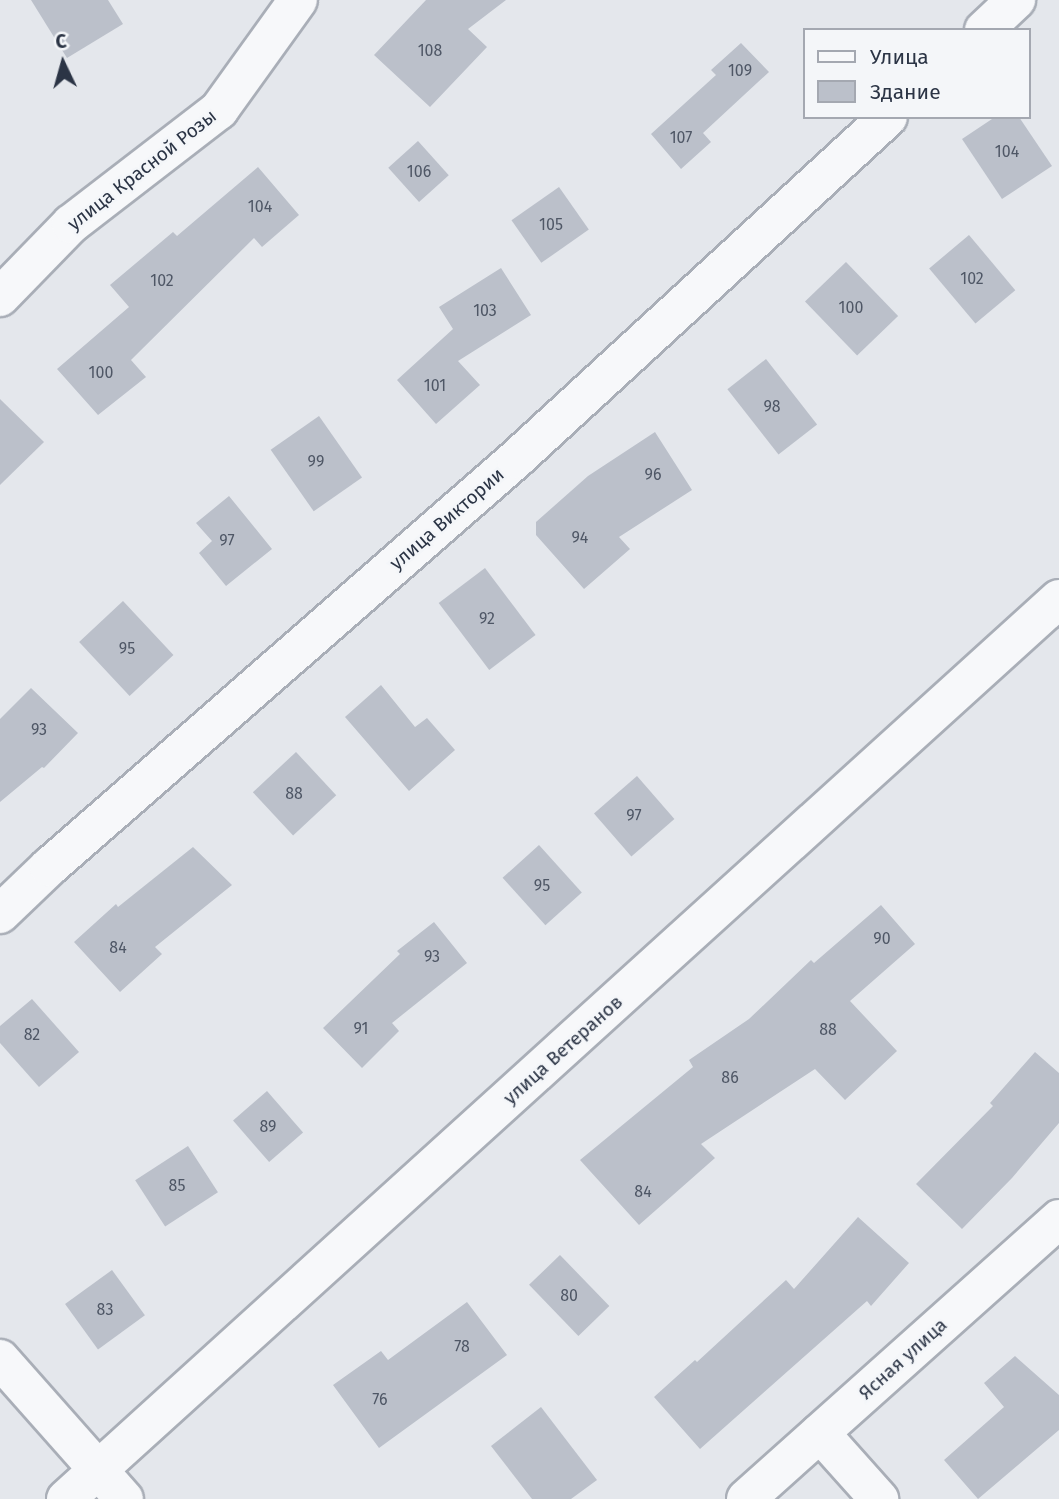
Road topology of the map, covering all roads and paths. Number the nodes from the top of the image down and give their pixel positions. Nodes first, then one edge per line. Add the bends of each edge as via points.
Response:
1 (298, 0) edge
2 (1016, 0) edge
3 (986, 28) edge
4 (886, 119) edge
5 (0, 297) edge
6 (1059, 599) edge
7 (0, 914) edge
8 (1059, 1219) edge
9 (0, 1359) edge
10 (820, 1433) junction
11 (97, 1471) junction
12 (66, 1499) edge
13 (124, 1499) edge
14 (746, 1499) edge
15 (879, 1499) edge

1 - 5 street, улица Красной Розы via 219,110 71,224
2 - 3 street
4 - 7 street, улица Виктории via 526,450
6 - 11 street, улица Ветеранов
8 - 10 street, Ясная улица
9 - 11 street
10 - 14 street, Ясная улица
10 - 15 street
11 - 12 street, улица Ветеранов
11 - 13 street

